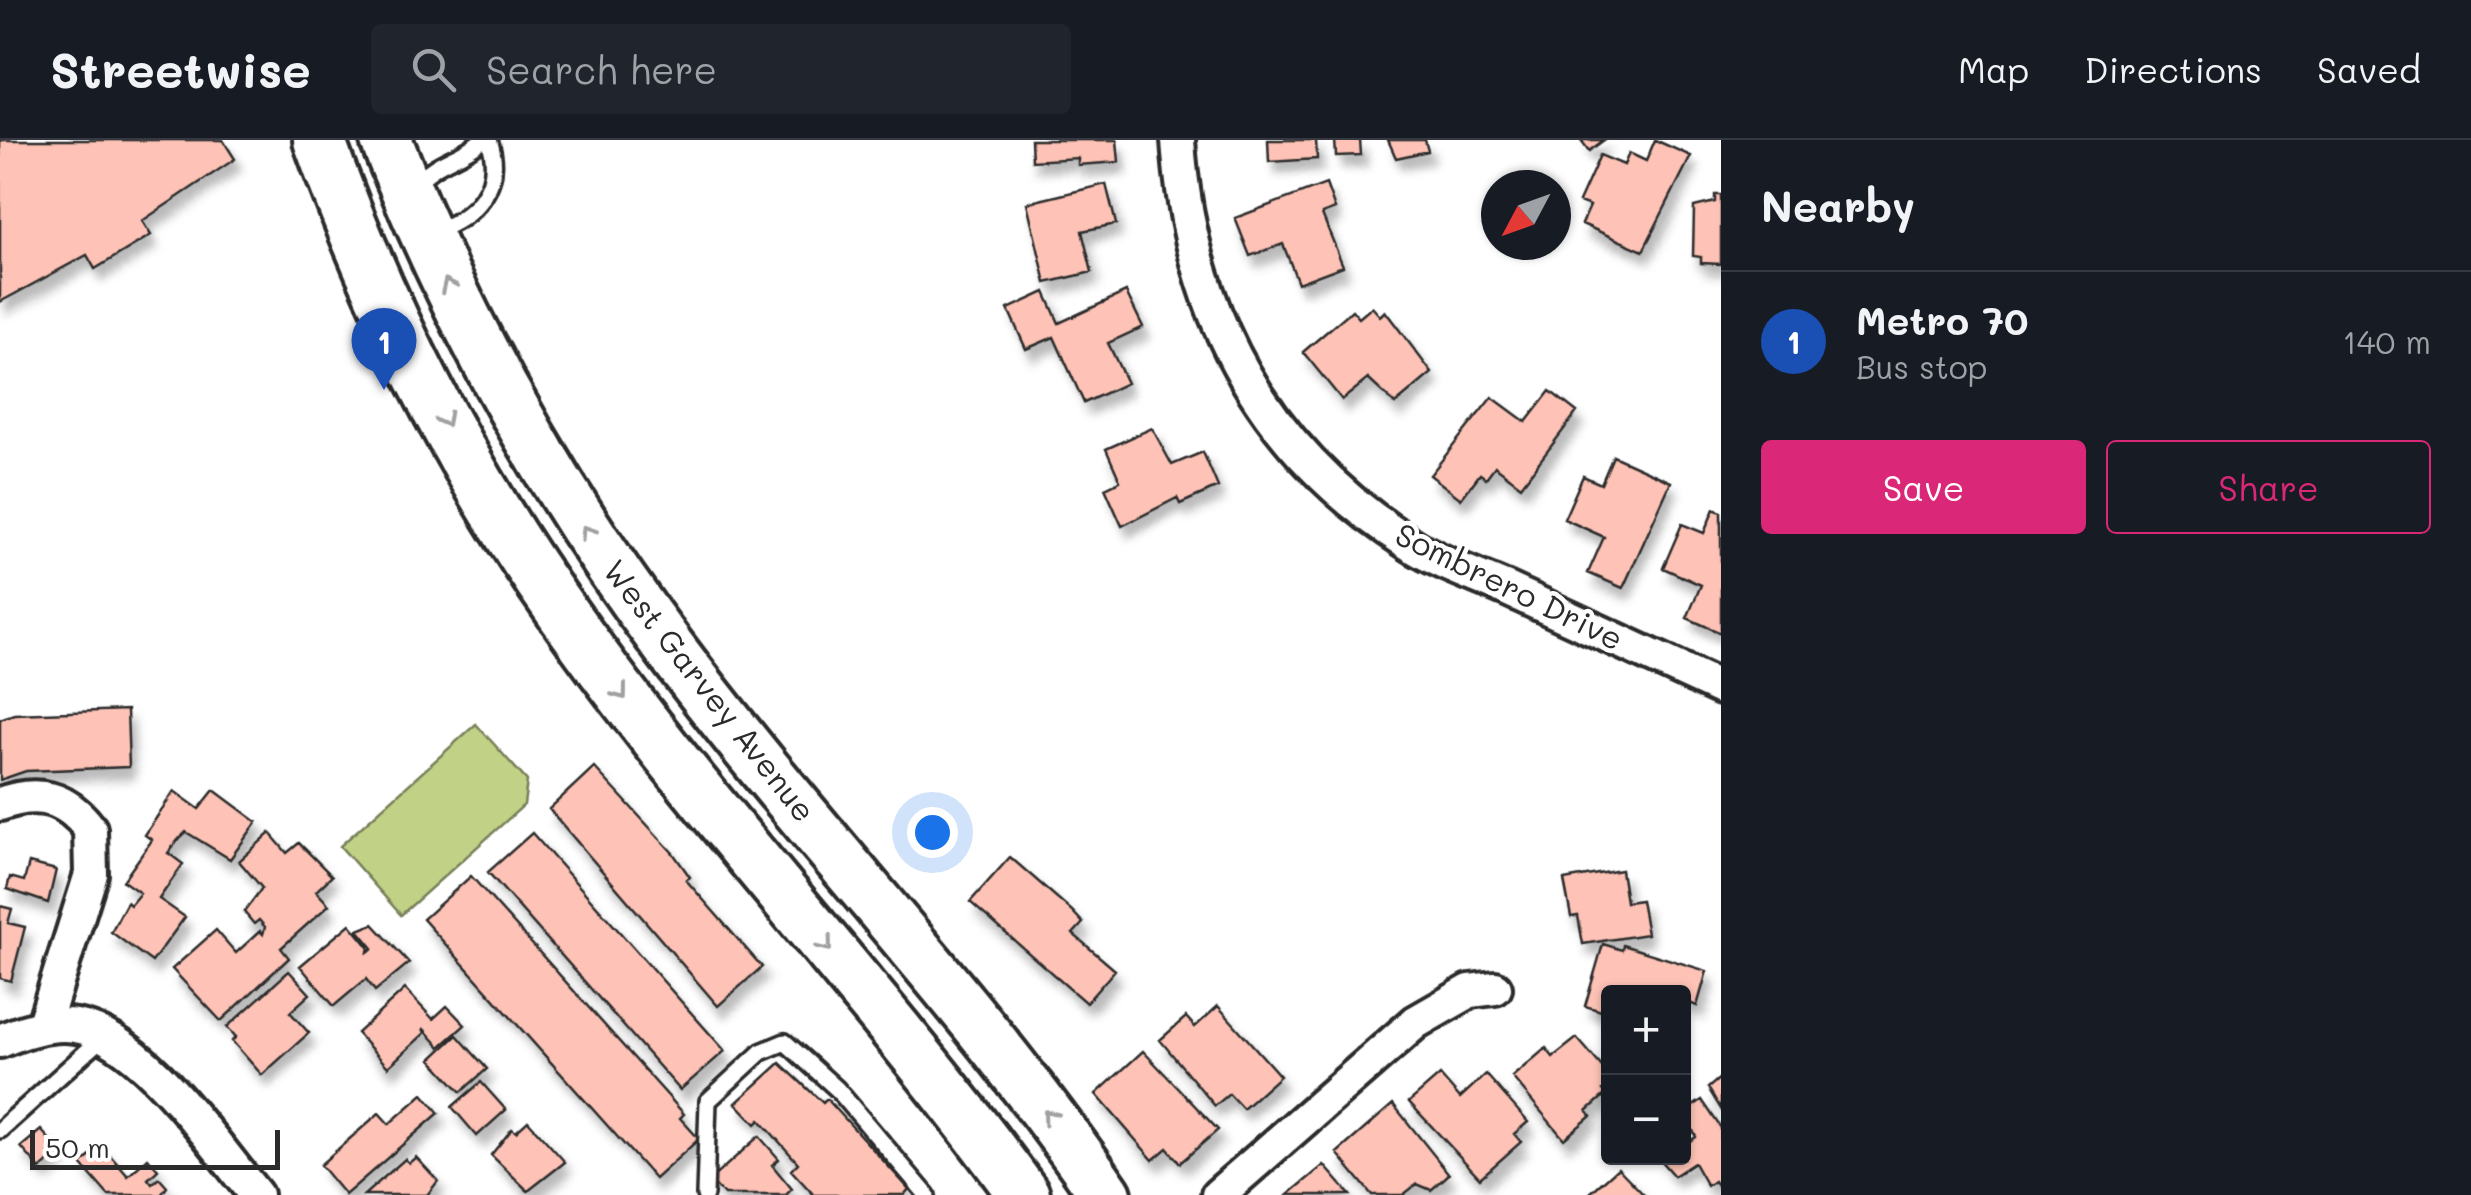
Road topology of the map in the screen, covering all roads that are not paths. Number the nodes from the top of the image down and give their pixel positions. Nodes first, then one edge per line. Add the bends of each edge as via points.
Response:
1 (319, 140) edge
2 (386, 140) edge
3 (485, 140) edge
4 (1178, 140) edge
5 (416, 214) junction
6 (366, 258) junction
7 (1721, 688) edge
8 (0, 804) edge
9 (1495, 988) dead end
10 (43, 1027) junction
11 (104, 1036) junction
12 (0, 1040) edge
13 (0, 1130) edge
14 (256, 1195) edge
15 (705, 1195) edge
16 (928, 1195) edge
17 (1024, 1195) edge
18 (1106, 1195) edge
19 (1218, 1195) edge

1 - 6 main road, West Garvey Avenue
2 - 5 main road, West Garvey Avenue
3 - 5 lane via 432,165
3 - 5 lane via 496,160 478,206 458,224
4 - 7 street, Sombrero Drive via 1181,196 1197,266 1230,356 1276,428 1339,492 1412,546
5 - 6 main road
18 -> 5 main road, West Garvey Avenue via 630,595 504,398
6 -> 17 main road, West Garvey Avenue via 468,463 565,616
8 - 10 street via 39,796 61,800 90,829 92,874
9 - 19 street via 1470,992 1416,1022
10 - 11 street via 76,1026
10 - 12 street
11 - 13 lane
11 - 14 street via 154,1074
15 - 16 lane via 708,1101 760,1052 785,1042 837,1089

